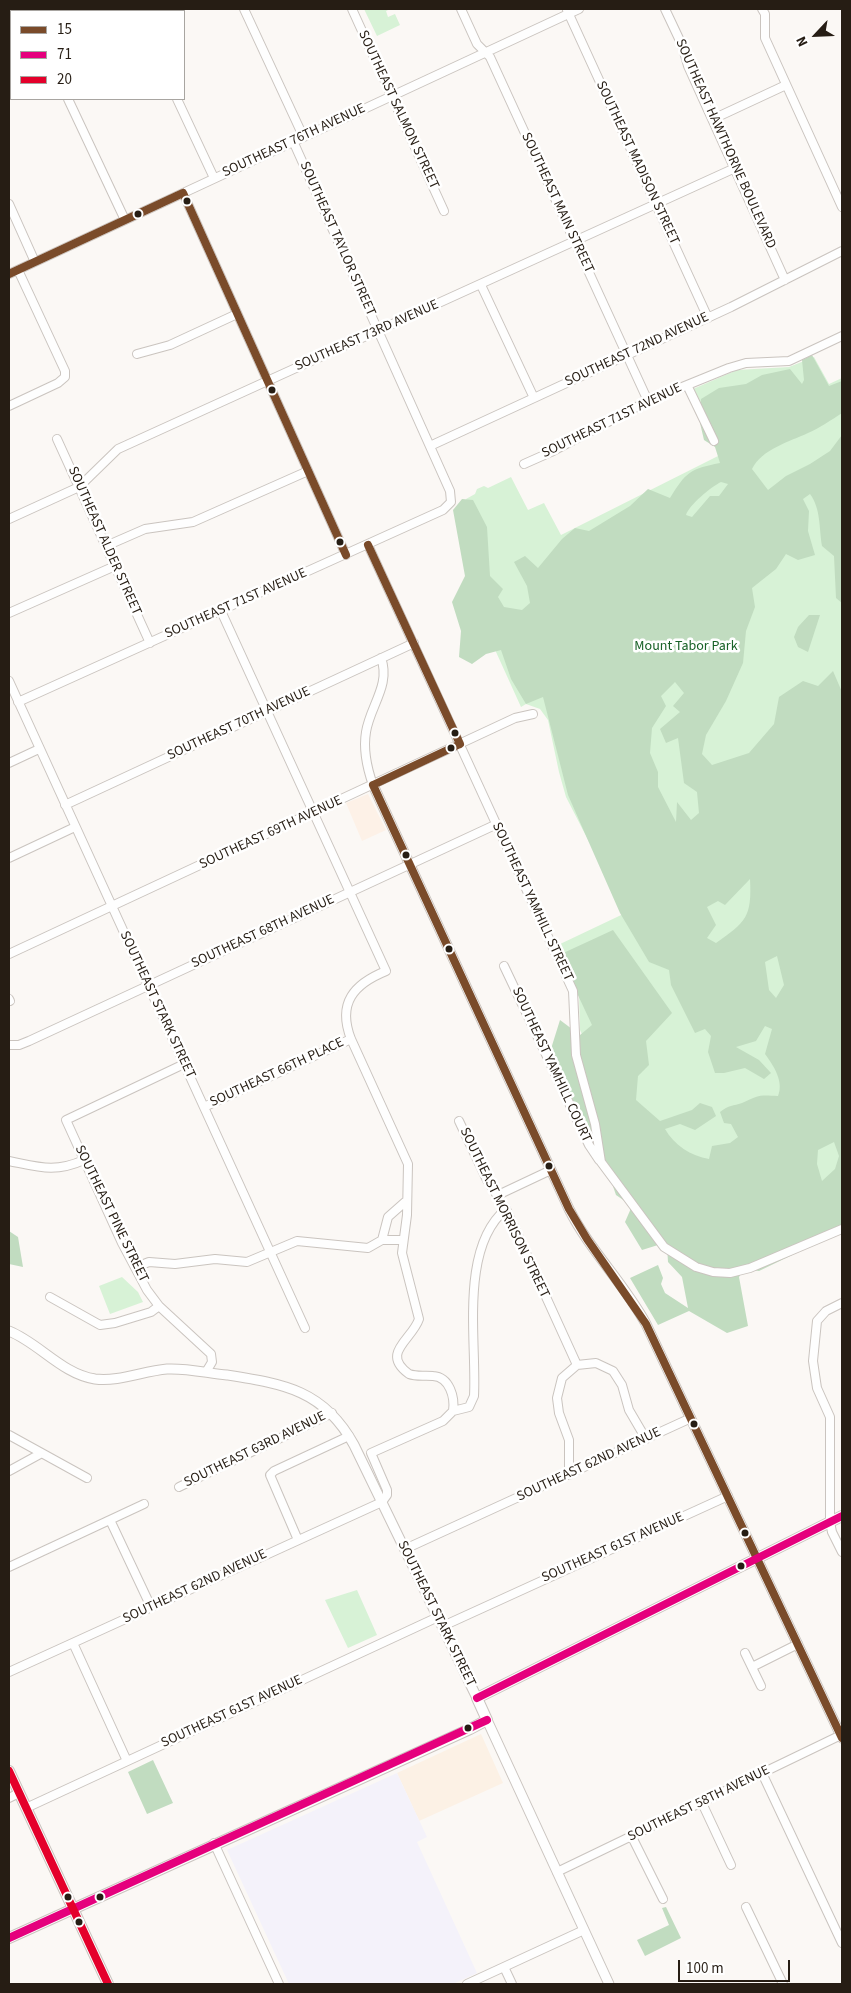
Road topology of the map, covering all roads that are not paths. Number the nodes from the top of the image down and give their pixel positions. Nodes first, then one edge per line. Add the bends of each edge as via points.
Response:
1 (244, 9) edge
2 (352, 9) edge
3 (460, 9) edge
4 (579, 9) edge
5 (665, 9) edge
6 (762, 9) edge
7 (568, 11) edge
8 (485, 52) junction
9 (786, 85) junction
10 (392, 95) junction
11 (68, 100) edge
12 (177, 100) edge
13 (713, 119) junction
14 (303, 136) junction
15 (293, 141) junction
16 (734, 168) junction
17 (214, 178) junction
18 (183, 193) junction
19 (9, 204) edge
20 (656, 204) junction
21 (842, 207) edge
22 (444, 211) dead end
23 (125, 220) junction
24 (574, 241) junction
25 (842, 251) edge
26 (36, 262) junction
27 (18, 270) junction
28 (9, 274) edge
29 (785, 280) junction
30 (480, 285) junction
31 (237, 314) junction
32 (708, 318) junction
33 (378, 332) junction
34 (842, 336) edge
35 (137, 354) dead end
36 (627, 355) junction
37 (268, 381) junction
38 (687, 384) junction
39 (534, 398) junction
40 (648, 401) junction
41 (9, 406) edge
42 (57, 439) dead end
43 (714, 440) dead end
44 (430, 446) junction
45 (524, 464) dead end
46 (308, 470) junction
47 (79, 487) junction
48 (451, 502) joint
49 (9, 519) edge
50 (368, 545) junction
51 (106, 546) junction
52 (346, 555) junction
53 (115, 566) junction
54 (221, 611) junction
55 (9, 614) edge
56 (150, 643) junction
57 (414, 643) junction
58 (381, 658) junction
59 (9, 682) edge
60 (18, 702) junction
61 (266, 711) junction
62 (533, 714) dead end
63 (460, 744) junction
64 (39, 749) junction
65 (9, 764) edge
66 (373, 785) junction
67 (65, 805) junction
68 (313, 814) junction
69 (497, 824) junction
70 (75, 827) junction
71 (9, 858) edge
72 (409, 864) junction
73 (350, 892) junction
74 (112, 906) junction
75 (9, 954) edge
76 (504, 966) dead end
77 (148, 986) junction
78 (351, 1039) junction
79 (9, 1045) edge
80 (184, 1064) junction
81 (204, 1107) junction
82 (459, 1120) dead end
83 (84, 1160) junction
84 (9, 1161) edge
85 (601, 1162) junction
86 (551, 1170) junction
87 (498, 1195) junction
88 (405, 1202) junction
89 (506, 1209) junction
90 (842, 1228) edge
91 (382, 1240) junction
92 (402, 1240) junction
93 (271, 1252) junction
94 (136, 1267) junction
95 (50, 1297) dead end
96 (842, 1303) edge
97 (160, 1306) junction
98 (306, 1328) dead end
99 (9, 1331) edge
100 (577, 1365) junction
101 (206, 1372) junction
102 (453, 1411) junction
103 (332, 1413) junction
104 (691, 1418) junction
105 (9, 1435) edge
106 (349, 1436) junction
107 (646, 1439) junction
108 (40, 1454) junction
109 (9, 1471) edge
110 (569, 1475) junction
111 (87, 1478) dead end
112 (179, 1487) dead end
113 (728, 1496) junction
114 (382, 1502) junction
115 (144, 1504) dead end
116 (842, 1516) edge
117 (110, 1520) junction
118 (830, 1522) junction
119 (298, 1540) junction
120 (405, 1549) junction
121 (842, 1552) edge
122 (758, 1559) junction
123 (9, 1567) edge
124 (151, 1607) junction
125 (438, 1617) junction
126 (443, 1626) junction
127 (73, 1643) junction
128 (798, 1644) junction
129 (745, 1653) dead end
130 (752, 1667) junction
131 (9, 1672) edge
132 (761, 1686) dead end
133 (477, 1698) junction
134 (487, 1720) junction
135 (842, 1736) edge
136 (127, 1761) junction
137 (9, 1771) edge
138 (762, 1774) junction
139 (19, 1793) junction
140 (9, 1798) edge
141 (702, 1803) junction
142 (26, 1808) junction
143 (632, 1837) junction
144 (214, 1843) junction
145 (731, 1865) dead end
146 (557, 1872) junction
147 (663, 1899) dead end
148 (746, 1907) dead end
149 (74, 1909) junction
150 (584, 1930) junction
151 (9, 1938) edge
152 (842, 1943) edge
153 (504, 1967) junction
154 (108, 1984) edge
155 (279, 1984) edge
156 (467, 1984) edge
157 (512, 1984) edge
158 (609, 1984) edge
159 (783, 1984) edge

1 - 14 street
2 - 10 street, SOUTHEAST SALMON STREET
3 - 8 street, SOUTHEAST MAIN STREET via 477,44
4 - 7 street, SOUTHEAST 76TH AVENUE
5 - 13 street, SOUTHEAST HAWTHORNE BOULEVARD
6 - 9 street via 765,38
7 - 8 street, SOUTHEAST 76TH AVENUE
7 - 20 street, SOUTHEAST MADISON STREET
8 - 10 street, SOUTHEAST 76TH AVENUE
8 - 24 street, SOUTHEAST MAIN STREET
9 - 13 street
9 - 21 street
10 - 14 street, SOUTHEAST 76TH AVENUE
10 - 22 street, SOUTHEAST SALMON STREET
11 - 23 street
12 - 17 street
13 - 16 street, SOUTHEAST HAWTHORNE BOULEVARD
14 - 15 street, SOUTHEAST 76TH AVENUE
15 - 17 street, SOUTHEAST 76TH AVENUE
15 - 33 street, SOUTHEAST TAYLOR STREET
16 - 20 street, SOUTHEAST 73RD AVENUE
16 - 29 street, SOUTHEAST HAWTHORNE BOULEVARD
17 - 18 street, SOUTHEAST 76TH AVENUE
18 - 23 street, SOUTHEAST 76TH AVENUE
18 - 31 street
19 - 26 street
20 - 24 street, SOUTHEAST 73RD AVENUE
20 - 32 street, SOUTHEAST MADISON STREET
23 - 26 street, SOUTHEAST 76TH AVENUE
24 - 30 street, SOUTHEAST 73RD AVENUE
24 - 36 street, SOUTHEAST MAIN STREET
25 - 29 street, SOUTHEAST 72ND AVENUE
26 - 27 street, SOUTHEAST 76TH AVENUE
27 - 28 street, SOUTHEAST 76TH AVENUE
27 - 41 street via 65,377
29 - 32 street, SOUTHEAST 72ND AVENUE
30 - 33 street, SOUTHEAST 73RD AVENUE
30 - 39 street
31 - 35 street via 170,345
31 - 37 street
32 - 36 street, SOUTHEAST 72ND AVENUE
33 - 37 street, SOUTHEAST 73RD AVENUE
33 - 44 street, SOUTHEAST TAYLOR STREET
34 - 38 street, SOUTHEAST 71ST AVENUE via 789,361 741,364
36 - 39 street, SOUTHEAST 72ND AVENUE
36 - 40 street, SOUTHEAST MAIN STREET
37 - 46 street
37 - 47 street, SOUTHEAST 73RD AVENUE via 118,449
38 - 40 street, SOUTHEAST 71ST AVENUE
38 - 43 street
39 - 44 street, SOUTHEAST 72ND AVENUE
40 - 45 street, SOUTHEAST 71ST AVENUE
42 - 47 street, SOUTHEAST ALDER STREET
44 - 48 street, SOUTHEAST TAYLOR STREET via 450,492
46 - 51 street via 193,522 145,529
46 - 52 street
47 - 49 street, SOUTHEAST 73RD AVENUE
47 - 51 street, SOUTHEAST ALDER STREET
48 - 50 street, SOUTHEAST 71ST AVENUE via 443,510
50 - 52 street, SOUTHEAST 71ST AVENUE
50 - 57 street, SOUTHEAST YAMHILL STREET
51 - 53 street, SOUTHEAST ALDER STREET
52 - 54 street, SOUTHEAST 71ST AVENUE
53 - 55 street
53 - 56 street, SOUTHEAST ALDER STREET
54 - 56 street, SOUTHEAST 71ST AVENUE
54 - 61 street
56 - 60 street, SOUTHEAST 71ST AVENUE
57 - 58 street, SOUTHEAST 70TH AVENUE
57 - 63 street, SOUTHEAST YAMHILL STREET
58 - 61 street, SOUTHEAST 70TH AVENUE
58 - 66 street via 384,680 365,742
59 - 60 street, SOUTHEAST STARK STREET
60 - 64 street, SOUTHEAST STARK STREET
61 - 67 street, SOUTHEAST 70TH AVENUE
61 - 68 street
62 - 63 street, SOUTHEAST 69TH AVENUE via 515,718
63 - 66 street, SOUTHEAST 69TH AVENUE
63 - 69 street, SOUTHEAST YAMHILL STREET
64 - 65 street
64 - 67 street, SOUTHEAST STARK STREET
66 - 68 street, SOUTHEAST 69TH AVENUE
66 - 72 street
67 - 70 street, SOUTHEAST STARK STREET
68 - 73 street
68 - 74 street, SOUTHEAST 69TH AVENUE
69 - 72 street, SOUTHEAST 68TH AVENUE
69 - 85 street, SOUTHEAST YAMHILL STREET via 574,994 576,1055
70 - 71 street
70 - 74 street, SOUTHEAST STARK STREET
72 - 73 street, SOUTHEAST 68TH AVENUE
72 - 86 street
73 - 77 street, SOUTHEAST 68TH AVENUE
73 - 78 street via 386,971 364,982 350,999 345,1019
74 - 75 street, SOUTHEAST 69TH AVENUE
74 - 77 street, SOUTHEAST STARK STREET
76 - 85 street, SOUTHEAST YAMHILL COURT via 589,1145
77 - 79 street, SOUTHEAST 68TH AVENUE via 29,1041
77 - 80 street, SOUTHEAST STARK STREET
78 - 81 street, SOUTHEAST 66TH PLACE
78 - 88 street via 408,1164
80 - 81 street, SOUTHEAST STARK STREET
80 - 83 street, SOUTHEAST PINE STREET via 66,1120
81 - 93 street, SOUTHEAST STARK STREET
82 - 87 street, SOUTHEAST MORRISON STREET via 487,1180
83 - 84 street via 69,1167 51,1169
83 - 94 street, SOUTHEAST PINE STREET
85 - 90 street, SOUTHEAST YAMHILL STREET via 664,1247 684,1262 708,1271 725,1274 750,1268
86 - 87 street
86 - 104 street via 581,1231 640,1312
87 - 89 street, SOUTHEAST MORRISON STREET
88 - 91 street via 388,1217
88 - 92 street
89 - 100 street, SOUTHEAST MORRISON STREET
89 - 102 street via 499,1214 479,1251 473,1322 474,1396 465,1410
91 - 92 street
91 - 93 street via 368,1248 296,1241
92 - 102 street via 402,1253 418,1319 415,1329 400,1345 399,1364 409,1374 436,1376 446,1382 453,1397
93 - 94 street via 247,1262 215,1259 176,1264 149,1262
93 - 98 street, SOUTHEAST STARK STREET
94 - 97 street, SOUTHEAST PINE STREET via 147,1290
95 - 97 street via 100,1325 114,1324
96 - 118 street via 826,1311 817,1321 813,1361 817,1388 830,1417
97 - 101 street, SOUTHEAST PINE STREET via 209,1350 212,1362
99 - 101 street, SOUTHEAST STARK STREET via 67,1367 93,1378 113,1379 167,1369
100 - 107 street via 596,1363 613,1371 622,1385 629,1410
100 - 110 street via 562,1378 557,1398 569,1440
101 - 103 street, SOUTHEAST STARK STREET via 286,1386 306,1394
102 - 114 street via 443,1421 371,1453 387,1490
103 - 106 street, SOUTHEAST STARK STREET
103 - 112 street, SOUTHEAST 63RD AVENUE
104 - 107 street, SOUTHEAST 62ND AVENUE
104 - 113 street
105 - 108 street
106 - 114 street, SOUTHEAST STARK STREET
106 - 119 street via 274,1470 270,1475
107 - 110 street, SOUTHEAST 62ND AVENUE
108 - 109 street
108 - 111 street
110 - 120 street, SOUTHEAST 62ND AVENUE
113 - 122 street
113 - 126 street, SOUTHEAST 61ST AVENUE
114 - 119 street, SOUTHEAST 62ND AVENUE
114 - 120 street, SOUTHEAST STARK STREET
115 - 117 street
116 - 118 main road
117 - 123 street
117 - 124 street
118 - 121 street
118 - 122 main road
119 - 124 street, SOUTHEAST 62ND AVENUE
120 - 125 street, SOUTHEAST STARK STREET
122 - 128 street
122 - 133 main road
124 - 127 street, SOUTHEAST 62ND AVENUE
125 - 126 street, SOUTHEAST STARK STREET
125 - 136 street, SOUTHEAST 61ST AVENUE
126 - 133 street, SOUTHEAST STARK STREET
127 - 131 street, SOUTHEAST 62ND AVENUE
127 - 136 street
128 - 130 street
128 - 135 street
129 - 130 street
130 - 132 street
133 - 134 main road, SOUTHEAST STARK STREET
134 - 144 main road
134 - 146 street, SOUTHEAST STARK STREET
135 - 138 street, SOUTHEAST 58TH AVENUE
136 - 142 street, SOUTHEAST 61ST AVENUE
137 - 139 main road
138 - 141 street, SOUTHEAST 58TH AVENUE
138 - 152 street
139 - 140 street
139 - 142 main road
141 - 143 street, SOUTHEAST 58TH AVENUE
141 - 145 street
142 - 149 main road
143 - 146 street, SOUTHEAST 58TH AVENUE
143 - 147 street
144 - 149 main road
144 - 155 street
146 - 150 street, SOUTHEAST STARK STREET
148 - 159 street
149 - 151 main road
149 - 154 main road
150 - 153 street
150 - 158 street, SOUTHEAST STARK STREET
153 - 156 street
153 - 157 street

